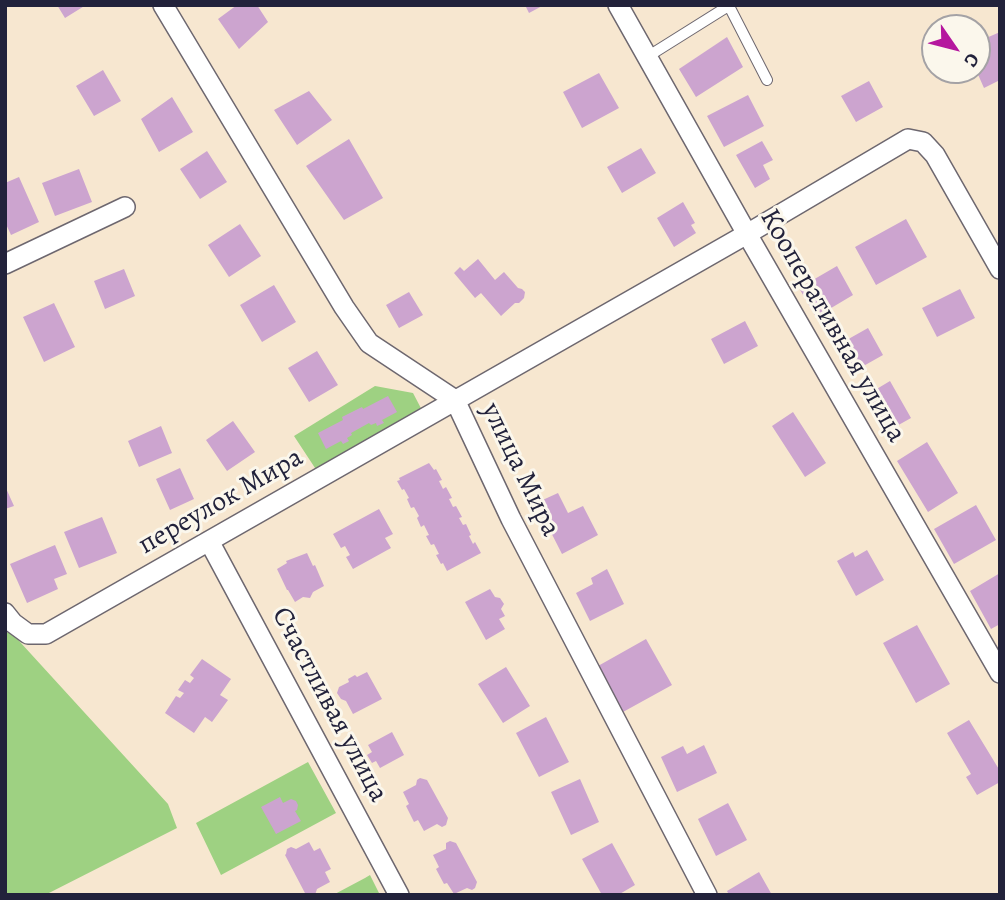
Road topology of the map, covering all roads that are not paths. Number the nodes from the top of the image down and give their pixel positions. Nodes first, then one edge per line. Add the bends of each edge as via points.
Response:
1 (163, 5) edge
2 (618, 5) edge
3 (729, 6) edge
4 (647, 57) junction
5 (768, 80) dead end
6 (125, 207) dead end
7 (747, 234) junction
8 (5, 264) edge
9 (1000, 269) edge
10 (454, 400) junction
11 (209, 541) junction
12 (9, 618) edge
13 (1000, 673) edge
14 (399, 895) edge
15 (707, 895) edge

1 - 10 street, улица Мира via 369,343
2 - 4 street, Кооперативная улица
3 - 4 lane
3 - 5 lane
4 - 7 street, Кооперативная улица
6 - 8 street
7 - 9 street, переулок Мира via 908,139 923,142 935,155
7 - 10 street, переулок Мира
7 - 13 street, Кооперативная улица
10 - 11 street, переулок Мира
10 - 15 street, улица Мира
11 - 12 street, переулок Мира via 46,634 28,634
11 - 14 street, Счастливая улица

